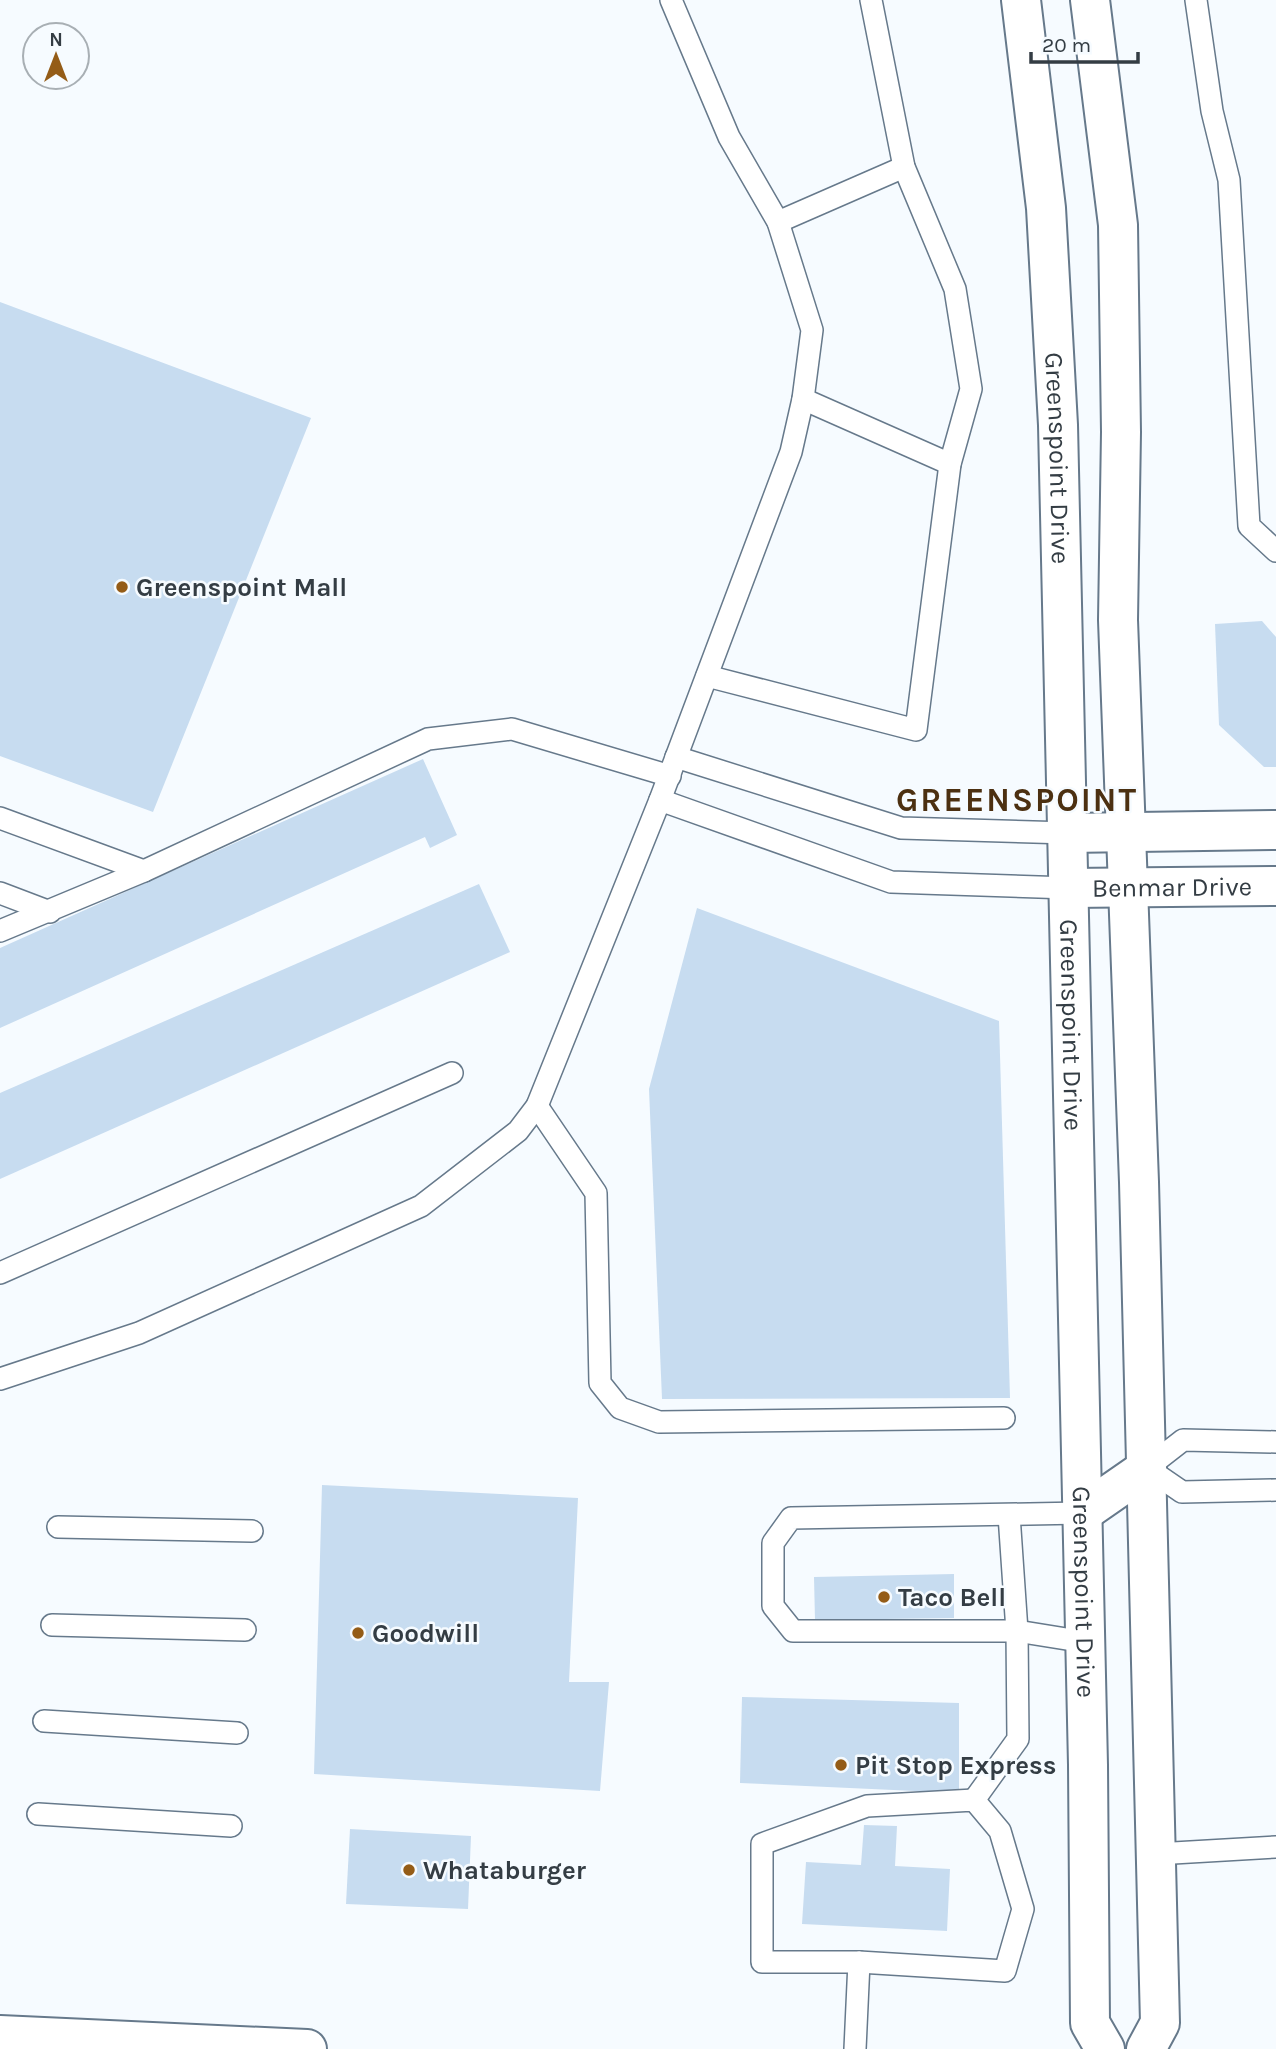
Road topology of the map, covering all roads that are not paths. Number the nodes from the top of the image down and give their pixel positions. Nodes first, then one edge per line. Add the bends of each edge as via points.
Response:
1 (671, 0) edge
2 (871, 0) edge
3 (1021, 0) edge
4 (1090, 0) edge
5 (1196, 0) edge
6 (904, 167) junction
7 (778, 222) junction
8 (803, 399) junction
9 (950, 464) junction
10 (1276, 551) edge
11 (707, 676) junction
12 (673, 767) junction
13 (660, 800) junction
14 (0, 818) edge
15 (1276, 830) edge
16 (1068, 833) junction
17 (1126, 834) junction
18 (144, 871) junction
19 (1276, 886) edge
20 (1069, 888) junction
21 (1128, 888) junction
22 (0, 893) edge
23 (50, 912) junction
24 (0, 930) edge
25 (452, 1073) dead end
26 (537, 1106) junction
27 (0, 1273) edge
28 (0, 1379) edge
29 (1003, 1418) dead end
30 (1276, 1442) edge
31 (1147, 1468) junction
32 (1276, 1490) edge
33 (1082, 1513) junction
34 (1009, 1516) junction
35 (58, 1527) dead end
36 (252, 1531) dead end
37 (52, 1625) dead end
38 (245, 1630) dead end
39 (1017, 1631) junction
40 (1085, 1642) junction
41 (44, 1721) dead end
42 (237, 1733) dead end
43 (974, 1800) junction
44 (38, 1814) dead end
45 (231, 1826) dead end
46 (1276, 1847) edge
47 (1156, 1854) junction
48 (859, 1962) junction
49 (0, 2035) edge
50 (307, 2049) edge
51 (855, 2049) edge
52 (1105, 2049) edge
53 (1146, 2049) edge

1 - 7 lane via 729,137
2 - 6 lane
3 - 16 street, Greenspoint Drive via 1046,208 1058,412
4 - 17 street via 1118,225 1118,620
5 - 10 lane via 1212,111 1229,180 1249,526
6 - 7 lane
6 - 9 lane via 955,289 971,389
7 - 8 lane via 812,330
8 - 9 lane
8 - 11 lane via 791,452
9 - 11 lane via 916,730
11 - 12 lane
12 - 13 lane
12 - 16 lane via 901,828
12 - 18 lane via 512,729 428,739
13 - 20 lane via 891,882
13 - 26 lane
14 - 18 lane
15 - 17 street, Benmar Drive
16 - 17 street, Benmar Drive
16 - 20 street, Greenspoint Drive
17 - 21 street
18 - 23 lane
19 - 21 street, Benmar Drive
20 - 21 street, Benmar Drive
20 - 33 street, Greenspoint Drive
21 - 31 street
22 - 23 lane
23 - 24 lane
25 - 27 lane
26 - 28 lane via 518,1131 421,1206 139,1333
26 - 29 lane via 596,1193 600,1383 620,1408 659,1422
30 - 31 lane via 1182,1440
31 - 32 lane via 1182,1492
31 - 33 street
31 - 47 street
33 - 34 lane
33 - 40 street, Greenspoint Drive
34 - 39 lane
34 - 39 lane via 791,1518 773,1543 773,1606 793,1631
35 - 36 lane
37 - 38 lane
39 - 40 lane
39 - 43 lane via 1018,1739
40 - 52 street, Greenspoint Drive via 1090,2022
41 - 42 lane
43 - 48 lane via 1000,1830 1023,1909 1004,1971
43 - 48 lane via 867,1806 762,1844 762,1962
44 - 45 lane
46 - 47 lane
47 - 53 street via 1160,2022
48 - 51 lane
49 - 50 street

